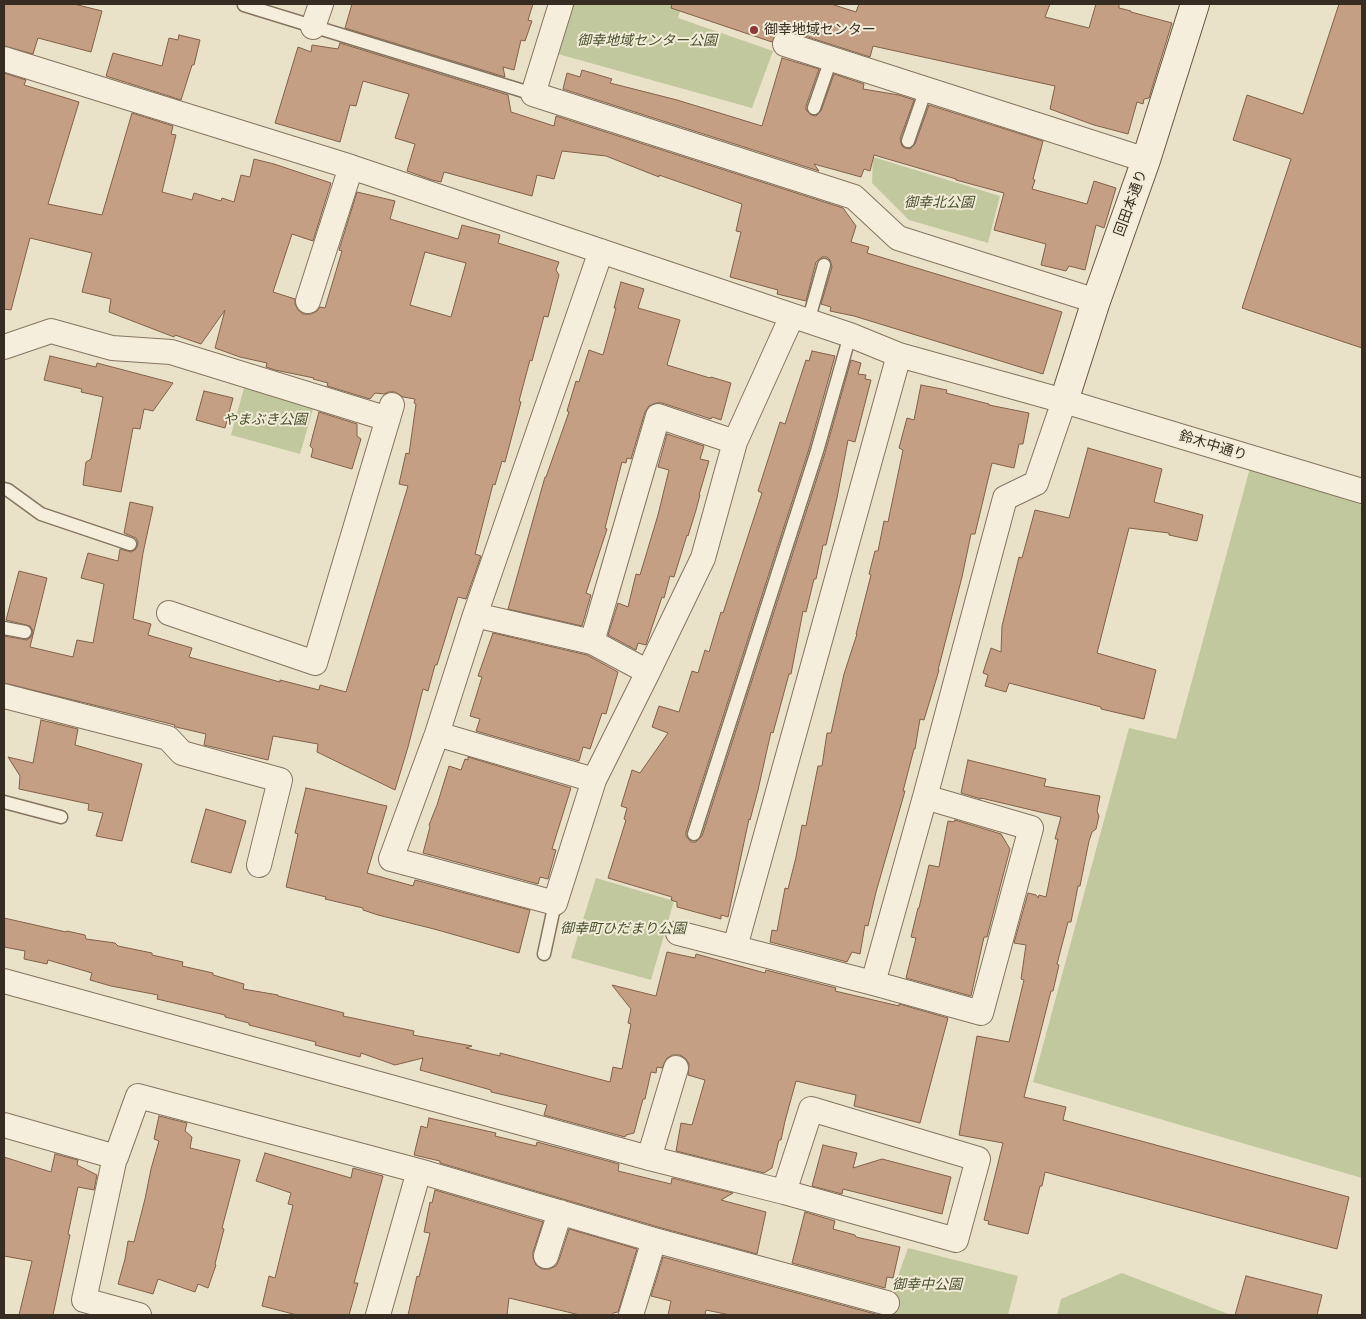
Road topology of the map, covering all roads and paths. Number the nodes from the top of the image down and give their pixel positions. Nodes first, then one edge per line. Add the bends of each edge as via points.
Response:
1 (321, 4) edge
2 (561, 4) edge
3 (244, 5) dead end
4 (1190, 5) edge
5 (313, 26) junction
6 (785, 44) dead end
7 (4, 59) edge
8 (831, 59) junction
9 (926, 89) junction
10 (533, 94) junction
11 (814, 108) dead end
12 (908, 141) dead end
13 (1146, 160) junction
14 (351, 167) junction
15 (601, 251) junction
16 (824, 266) dead end
17 (308, 301) dead end
18 (1096, 301) junction
19 (800, 319) junction
20 (850, 336) junction
21 (4, 347) edge
22 (899, 355) junction
23 (1064, 401) junction
24 (735, 442) junction
25 (4, 489) edge
26 (1362, 491) edge
27 (130, 544) dead end
28 (169, 613) dead end
29 (475, 615) junction
30 (4, 628) edge
31 (25, 632) dead end
32 (592, 642) junction
33 (648, 672) junction
34 (4, 696) edge
35 (437, 734) junction
36 (594, 780) junction
37 (925, 797) junction
38 (4, 802) edge
39 (61, 817) dead end
40 (694, 834) dead end
41 (259, 865) dead end
42 (555, 903) junction
43 (678, 933) dead end
44 (735, 947) junction
45 (544, 954) dead end
46 (4, 981) edge
47 (872, 983) junction
48 (676, 1068) dead end
49 (4, 1125) edge
50 (115, 1157) junction
51 (649, 1158) junction
52 (419, 1171) junction
53 (784, 1192) junction
54 (560, 1212) junction
55 (654, 1240) junction
56 (546, 1256) dead end
57 (887, 1303) dead end
58 (139, 1315) edge
59 (378, 1315) edge
60 (631, 1315) edge

1 - 5 street
2 - 10 street
3 - 5 lane
4 - 13 street, 回田本通り
5 - 10 lane
6 - 8 street
7 - 14 street, 鈴木中通り
8 - 9 street
8 - 11 lane
9 - 12 lane
9 - 13 street
10 - 18 street via 854,197 898,238
13 - 18 street, 回田本通り
14 - 15 street, 鈴木中通り
14 - 17 street
15 - 19 street, 鈴木中通り
15 - 29 street
16 - 19 lane
18 - 23 street, 回田本通り
19 - 20 street, 鈴木中通り
19 - 24 street
20 - 22 street, 鈴木中通り
20 - 40 lane via 817,451
21 - 28 street via 51,331 112,348 171,352 390,412 315,663
22 - 23 street, 鈴木中通り
22 - 44 street
23 - 26 street, 鈴木中通り
23 - 37 street via 1036,483 1005,498
24 - 32 street via 658,416
24 - 33 street via 703,558
25 - 27 lane via 41,514
29 - 32 street
29 - 35 street
30 - 31 lane
32 - 33 street
33 - 36 street
34 - 41 street via 168,738 182,753 280,780
35 - 36 street
35 - 42 street via 391,859
36 - 42 street
37 - 47 street
37 - 47 street via 1031,828 981,1013
38 - 39 lane
42 - 45 lane
43 - 44 street
44 - 47 street
46 - 51 street
48 - 51 street
49 - 50 street
50 - 52 street via 138,1096
50 - 58 street via 84,1300
51 - 53 street
52 - 54 street
52 - 59 street
53 - 53 street via 956,1240 978,1159 811,1109
54 - 55 street
54 - 56 street
55 - 57 street
55 - 60 street

